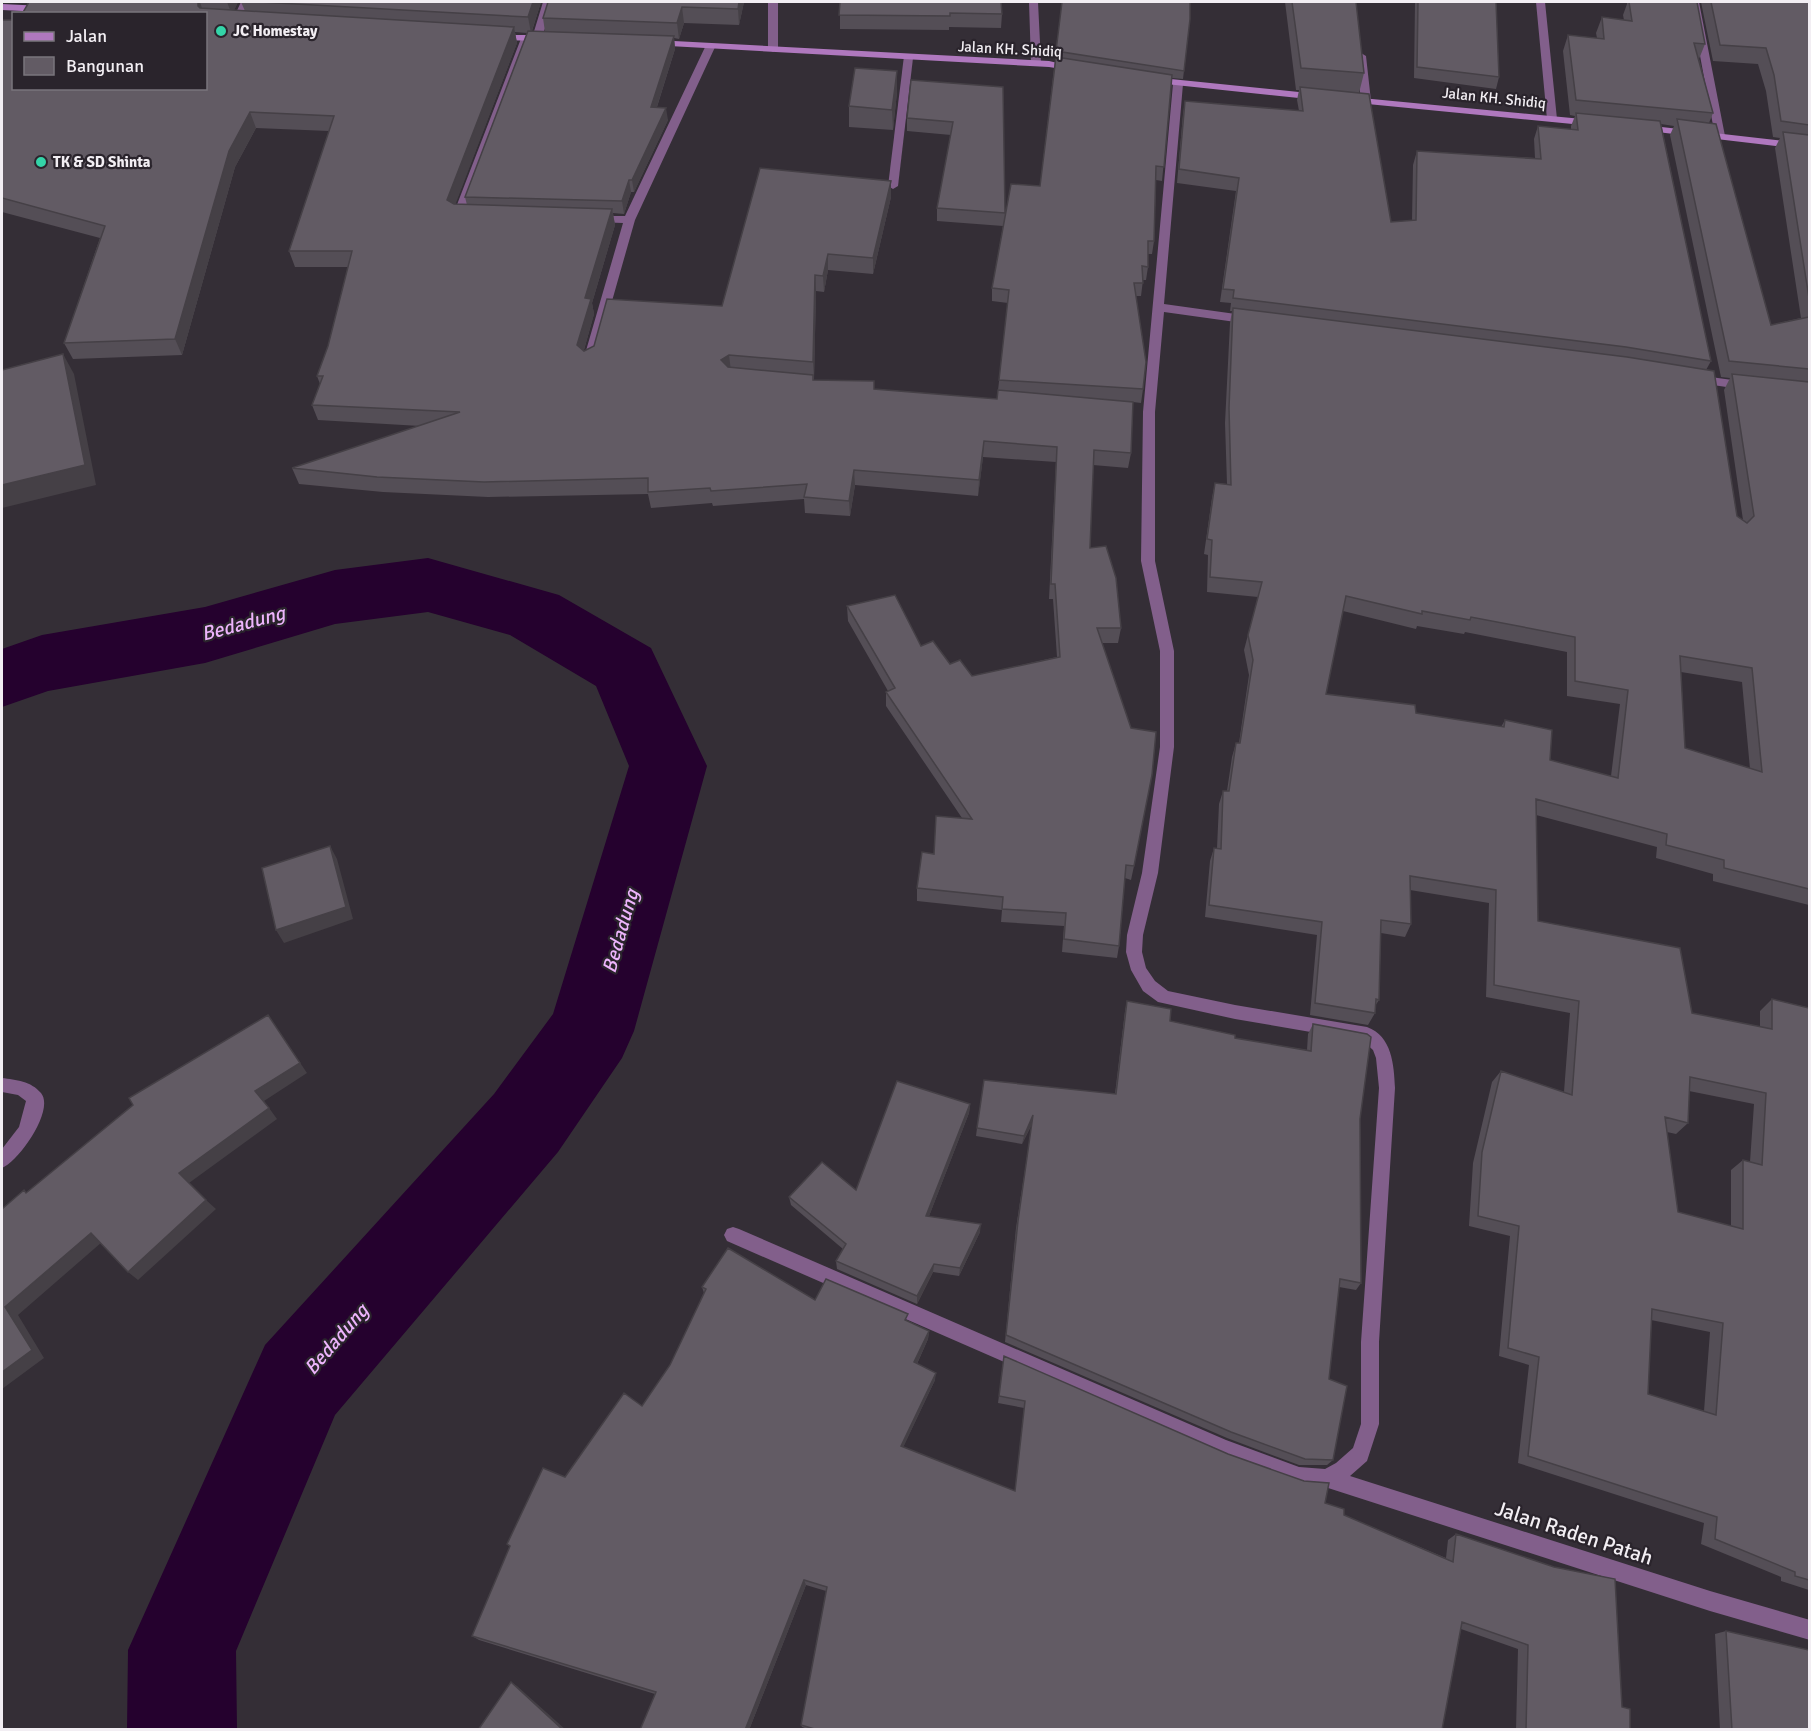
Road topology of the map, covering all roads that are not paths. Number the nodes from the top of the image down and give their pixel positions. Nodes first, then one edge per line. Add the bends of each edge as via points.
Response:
1 (246, 2) edge
2 (548, 2) edge
3 (773, 2) edge
4 (1033, 2) edge
5 (1540, 2) edge
6 (1694, 2) edge
7 (21, 5) edge
8 (2, 7) edge
9 (56, 10) edge
10 (236, 21) edge
11 (482, 37) edge
12 (525, 38) junction
13 (537, 38) junction
14 (560, 39) edge
15 (641, 42) edge
16 (711, 45) junction
17 (1360, 46) edge
18 (773, 49) junction
19 (908, 58) junction
20 (1036, 63) junction
21 (1084, 69) edge
22 (1143, 78) edge
23 (1178, 84) junction
24 (1330, 98) edge
25 (1342, 99) edge
26 (1366, 101) junction
27 (1552, 119) junction
28 (1603, 124) edge
29 (1638, 127) edge
30 (1720, 136) junction
31 (1809, 147) edge
32 (893, 186) dead end
33 (481, 216) edge
34 (584, 219) edge
35 (629, 220) junction
36 (1158, 307) junction
37 (1264, 322) edge
38 (589, 361) edge
39 (1679, 376) edge
40 (1756, 387) edge
41 (2, 1085) edge
42 (2, 1160) edge
43 (733, 1235) dead end
44 (1325, 1478) junction
45 (1809, 1630) edge

1 - 10 street
2 - 13 street
3 - 18 street
4 - 20 street
5 - 27 street
6 - 30 street
7 - 8 main road
7 - 9 main road
11 - 12 main road
12 - 13 main road
12 - 33 street via 458,215
13 - 14 main road
15 - 16 main road, Jalan KH. Shidiq
16 - 18 main road, Jalan KH. Shidiq
16 - 35 street
17 - 26 street
18 - 19 main road, Jalan KH. Shidiq
19 - 20 main road, Jalan KH. Shidiq
19 - 32 street
20 - 21 main road, Jalan KH. Shidiq
22 - 23 main road
23 - 24 main road
23 - 36 street
25 - 26 main road, Jalan KH. Shidiq
26 - 27 main road, Jalan KH. Shidiq
27 - 28 main road, Jalan KH. Shidiq
29 - 30 main road via 1662,135
30 - 31 main road
34 - 35 street
35 - 38 street
36 - 37 street
36 - 44 street via 1143,412 1148,561 1167,651 1167,747 1150,873 1135,936 1139,970 1149,986 1164,997 1367,1034 1377,1040 1385,1056 1387,1088 1370,1342 1370,1424 1360,1454 1343,1470
39 - 40 street
41 - 42 street via 22,1088 34,1098 33,1117 17,1145
43 - 44 street, Jalan Raden Patah via 1224,1449 1299,1476
44 - 45 street, Jalan Raden Patah

